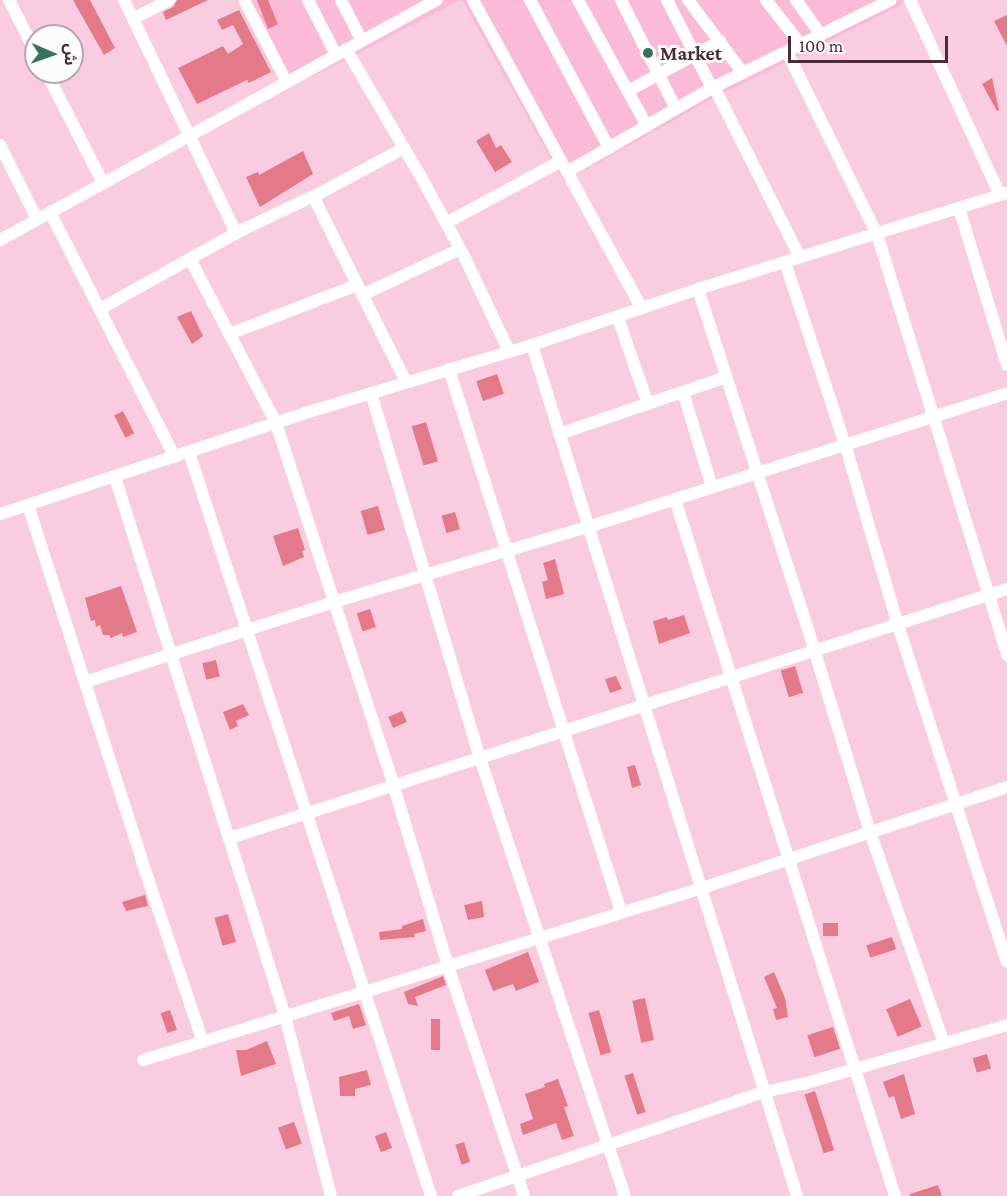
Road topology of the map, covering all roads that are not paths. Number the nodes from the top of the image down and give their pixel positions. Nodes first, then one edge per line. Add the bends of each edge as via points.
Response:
1 (9, 0) edge
2 (124, 0) edge
3 (170, 0) edge
4 (244, 0) edge
5 (308, 0) edge
6 (341, 0) edge
7 (436, 0) edge
8 (473, 0) edge
9 (531, 0) edge
10 (578, 0) edge
11 (621, 0) edge
12 (667, 0) edge
13 (688, 0) edge
14 (766, 0) edge
15 (796, 0) edge
16 (891, 0) edge
17 (910, 0) edge
18 (416, 5) edge
19 (866, 6) edge
20 (133, 19) junction
21 (24, 29) edge
22 (821, 35) junction
23 (362, 41) junction
24 (720, 41) junction
25 (801, 45) junction
26 (341, 52) junction
27 (787, 52) junction
28 (695, 54) junction
29 (658, 73) junction
30 (742, 74) junction
31 (286, 81) junction
32 (52, 84) edge
33 (713, 88) junction
34 (628, 91) junction
35 (676, 109) junction
36 (647, 126) junction
37 (190, 135) junction
38 (0, 145) edge
39 (404, 148) junction
40 (609, 148) junction
41 (564, 167) junction
42 (103, 183) junction
43 (1003, 194) edge
44 (313, 196) junction
45 (959, 208) junction
46 (50, 212) junction
47 (37, 219) junction
48 (446, 222) junction
49 (236, 232) junction
50 (877, 234) junction
51 (0, 240) edge
52 (460, 249) junction
53 (801, 257) junction
54 (189, 259) junction
55 (785, 262) junction
56 (698, 289) junction
57 (359, 290) junction
58 (100, 309) junction
59 (642, 309) junction
60 (618, 318) junction
61 (229, 334) junction
62 (532, 345) junction
63 (509, 351) junction
64 (1007, 365) edge
65 (449, 369) junction
66 (726, 377) junction
67 (406, 382) junction
68 (683, 392) junction
69 (371, 393) junction
70 (1007, 393) edge
71 (648, 404) junction
72 (932, 417) junction
73 (276, 423) junction
74 (559, 434) junction
75 (845, 444) junction
76 (189, 452) junction
77 (175, 457) junction
78 (756, 473) junction
79 (115, 477) junction
80 (712, 487) junction
81 (675, 498) junction
82 (28, 505) junction
83 (0, 514) edge
84 (588, 526) junction
85 (506, 552) junction
86 (425, 575) junction
87 (1007, 589) edge
88 (989, 594) junction
89 (334, 602) junction
90 (897, 622) junction
91 (248, 631) junction
92 (814, 649) junction
93 (171, 653) junction
94 (1007, 654) edge
95 (730, 676) junction
96 (84, 681) junction
97 (644, 704) junction
98 (562, 731) junction
99 (480, 758) junction
100 (394, 787) junction
101 (1007, 787) edge
102 (955, 804) junction
103 (308, 814) junction
104 (870, 832) junction
105 (230, 838) junction
106 (787, 860) junction
107 (702, 888) junction
108 (621, 912) junction
109 (538, 938) junction
110 (1007, 963) edge
111 (448, 966) junction
112 (366, 991) junction
113 (285, 1016) junction
114 (1007, 1025) edge
115 (202, 1041) junction
116 (944, 1043) junction
117 (143, 1060) dead end
118 (855, 1069) junction
119 (764, 1092) junction
120 (609, 1144) junction
121 (517, 1176) junction
122 (331, 1196) edge
123 (431, 1196) edge
124 (458, 1196) edge
125 (524, 1196) edge
126 (625, 1196) edge
127 (797, 1196) edge
128 (895, 1196) edge

1 - 21 street
2 - 20 street
3 - 20 street
4 - 31 street
5 - 26 street
6 - 23 street
7 - 18 street
8 - 41 street
9 - 40 street
10 - 34 street
11 - 29 street
12 - 28 street
13 - 24 street
14 - 25 street
15 - 22 street
16 - 19 street
17 - 43 street
18 - 23 street
19 - 22 street
20 - 37 street
22 - 25 street
23 - 26 street
24 - 28 street
24 - 30 street
25 - 27 street
26 - 31 street
26 - 39 street
27 - 30 street
27 - 50 street
28 - 29 street
28 - 33 street
29 - 34 street
29 - 35 street
30 - 33 street
31 - 37 street
32 - 42 street
33 - 35 street
33 - 53 street
34 - 36 street
35 - 36 street
36 - 40 street
37 - 42 street
37 - 49 street
38 - 47 street
39 - 44 street
39 - 48 street
40 - 41 street
41 - 48 street
41 - 59 street
42 - 46 street
43 - 45 street
44 - 49 street
44 - 57 street
45 - 50 street
45 - 64 street
46 - 47 street
46 - 58 street
47 - 51 street
48 - 52 street
49 - 54 street
50 - 53 street
50 - 72 street
52 - 57 street
52 - 63 street
53 - 55 street
54 - 58 street
54 - 61 street
55 - 56 street
55 - 75 street
56 - 59 street
56 - 66 street
57 - 61 street
57 - 67 street
58 - 77 street
59 - 60 street
60 - 62 street
60 - 71 street
61 - 73 street
62 - 63 street
62 - 74 street
63 - 65 street
65 - 67 street
65 - 85 street
66 - 68 street
66 - 78 street
67 - 69 street
68 - 71 street
68 - 80 street
69 - 73 street
69 - 86 street
70 - 72 street
71 - 74 street
72 - 75 street
72 - 88 street
73 - 76 street
73 - 89 street
74 - 84 street
75 - 78 street
75 - 90 street
76 - 77 street
76 - 91 street
77 - 79 street
78 - 80 street
78 - 92 street
79 - 82 street
79 - 93 street
80 - 81 street
81 - 84 street
81 - 95 street
82 - 83 street
82 - 96 street
84 - 85 street
84 - 97 street
85 - 86 street
85 - 98 street
86 - 89 street
86 - 99 street
87 - 88 street
88 - 90 street
88 - 94 street
89 - 91 street
89 - 100 street
90 - 92 street
90 - 102 street
91 - 93 street
91 - 103 street
92 - 95 street
92 - 104 street
93 - 96 street
93 - 105 street
95 - 97 street
95 - 106 street
96 - 115 street
97 - 98 street
97 - 107 street
98 - 99 street
98 - 108 street
99 - 100 street
99 - 109 street
100 - 103 street
100 - 111 street
101 - 102 street
102 - 104 street
102 - 110 street
103 - 105 street
103 - 112 street
104 - 106 street
104 - 116 street
105 - 113 street
106 - 107 street
106 - 118 street
107 - 108 street
107 - 119 street
108 - 109 street
109 - 111 street
109 - 120 street
111 - 112 street
111 - 121 street
112 - 113 street
112 - 123 street
113 - 115 street
113 - 122 street
114 - 116 street
115 - 117 street
116 - 118 street
118 - 119 street
118 - 128 street
119 - 120 street
119 - 127 street
120 - 121 street
120 - 126 street
121 - 124 street
121 - 125 street

